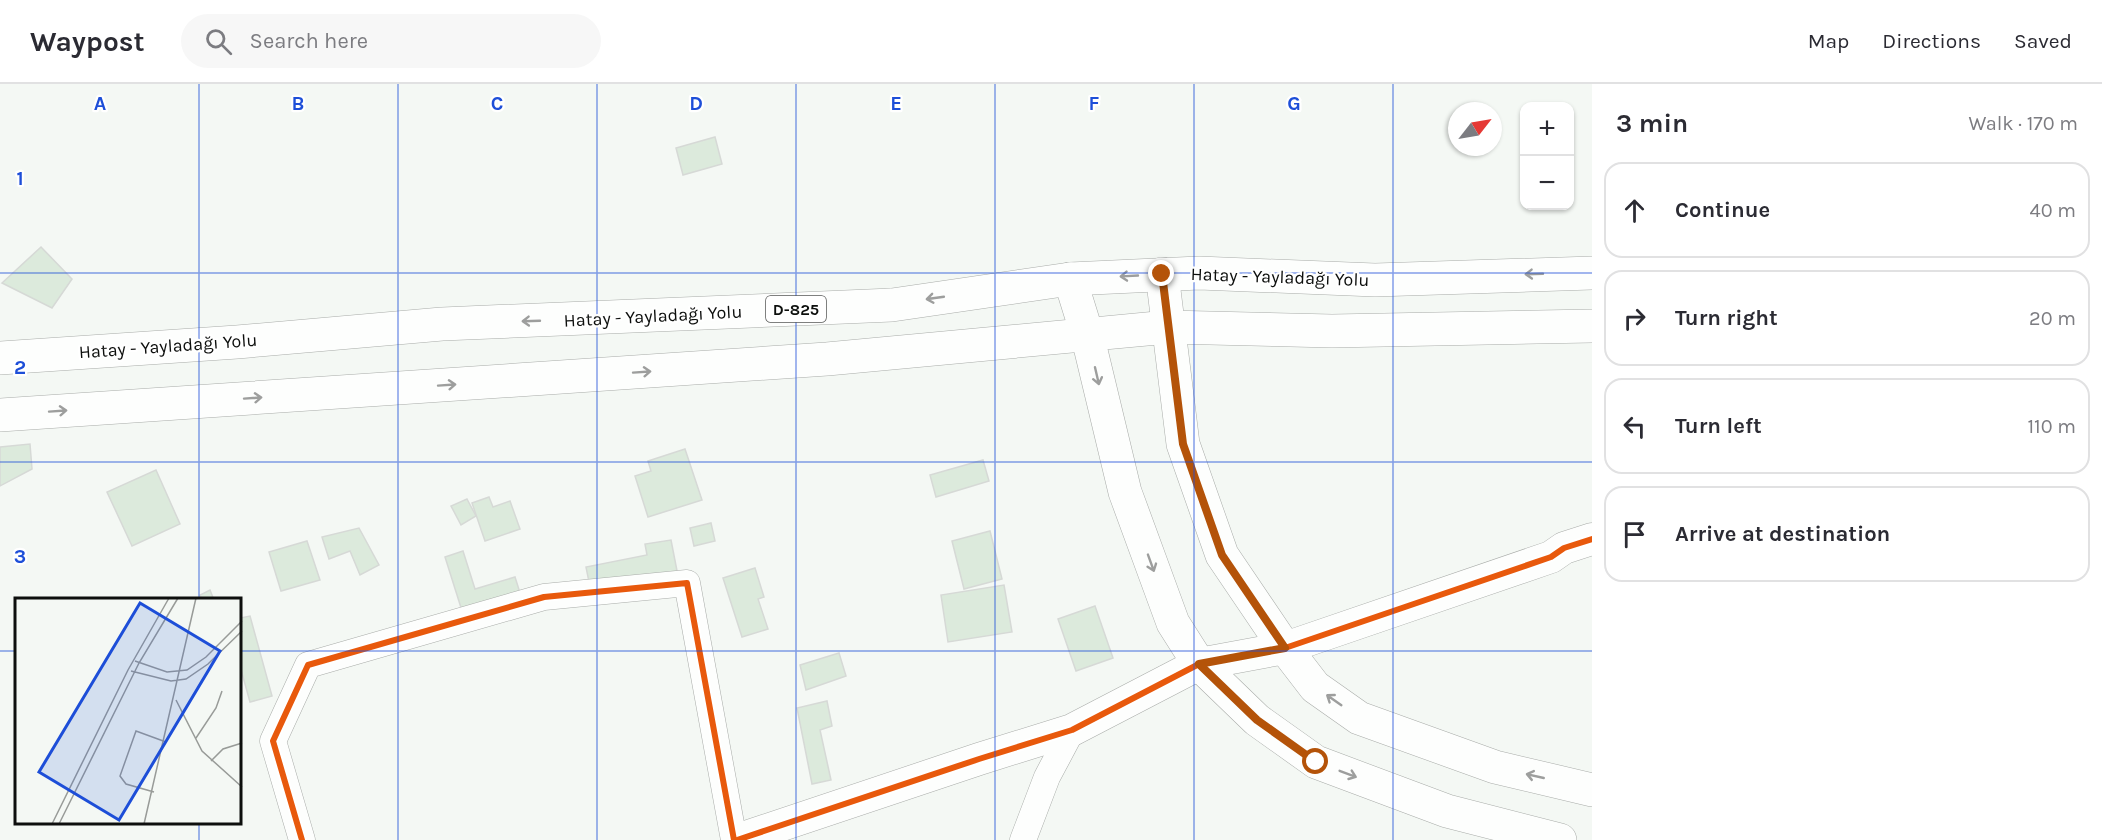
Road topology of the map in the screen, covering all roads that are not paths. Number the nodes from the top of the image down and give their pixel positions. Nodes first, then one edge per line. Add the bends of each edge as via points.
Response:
1 (1592, 273) edge
2 (1162, 274) junction
3 (1070, 279) junction
4 (1592, 326) edge
5 (1168, 327) junction
6 (1087, 334) junction
7 (0, 358) edge
8 (0, 415) edge
9 (1592, 539) edge
10 (1285, 648) junction
11 (1199, 664) junction
12 (1072, 730) junction
13 (1592, 790) edge
14 (302, 840) edge
15 (735, 840) edge
16 (1023, 840) edge
17 (1560, 840) edge

1 -> 2 main road, Hatay - Yayladağı Yolu / D-825 via 1374,280
2 -> 3 main road, Hatay - Yayladağı Yolu / D-825
2 - 5 main road
3 - 6 main road
3 -> 7 main road, Hatay - Yayladağı Yolu / D-825 via 892,304 442,324
4 - 5 main road via 1332,331
5 - 6 main road
5 - 10 main road via 1183,444 1222,555
8 -> 6 main road via 827,359
6 -> 11 main road via 1125,492 1173,622
9 - 10 street via 1564,548 1551,557
10 - 11 street
13 -> 10 main road via 1494,767 1359,718 1315,687
11 - 12 street
11 -> 17 main road via 1257,720 1316,762 1447,811
12 - 15 street
12 - 16 street via 1047,777
14 - 15 street via 273,741 308,665 544,597 687,584

